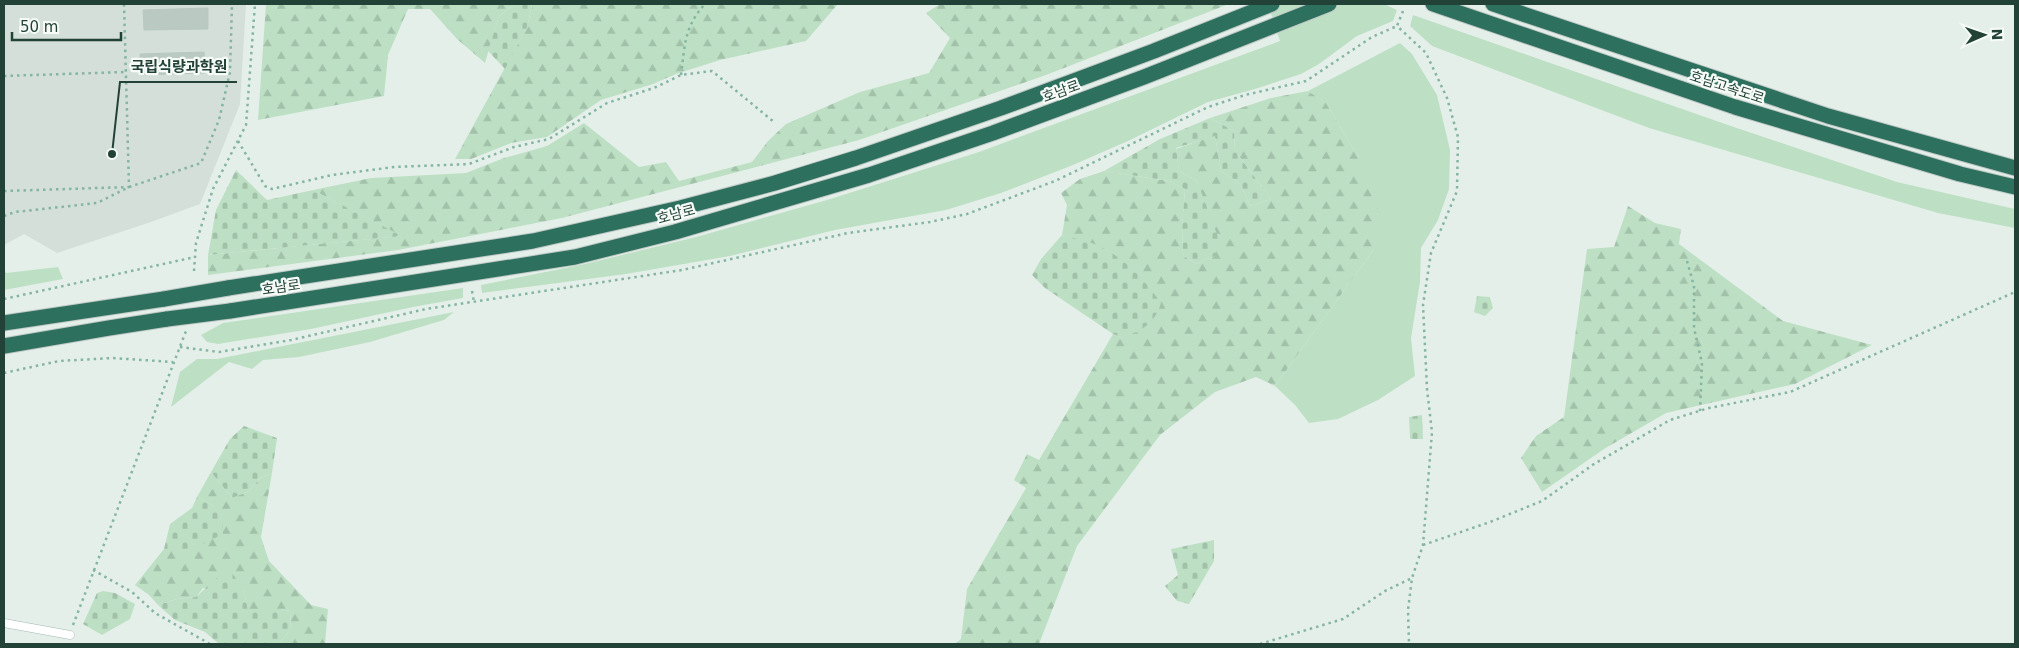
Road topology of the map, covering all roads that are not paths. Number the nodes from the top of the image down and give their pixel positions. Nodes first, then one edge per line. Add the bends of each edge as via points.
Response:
1 (1272, 4) edge
2 (1330, 4) edge
3 (1433, 4) edge
4 (1493, 4) edge
5 (2015, 168) edge
6 (2015, 187) edge
7 (4, 323) edge
8 (4, 346) edge
9 (4, 622) edge
10 (70, 635) road end

1 - 7 highway, 호남로, bridge via 992,111 856,158 680,208 532,241
2 - 8 highway, 호남로, bridge via 1144,78 993,133 869,175 675,232 575,257
3 - 6 highway, 호남고속도로 via 1734,107 1960,174
4 - 5 highway, 호남고속도로 via 1828,116
9 - 10 lane

